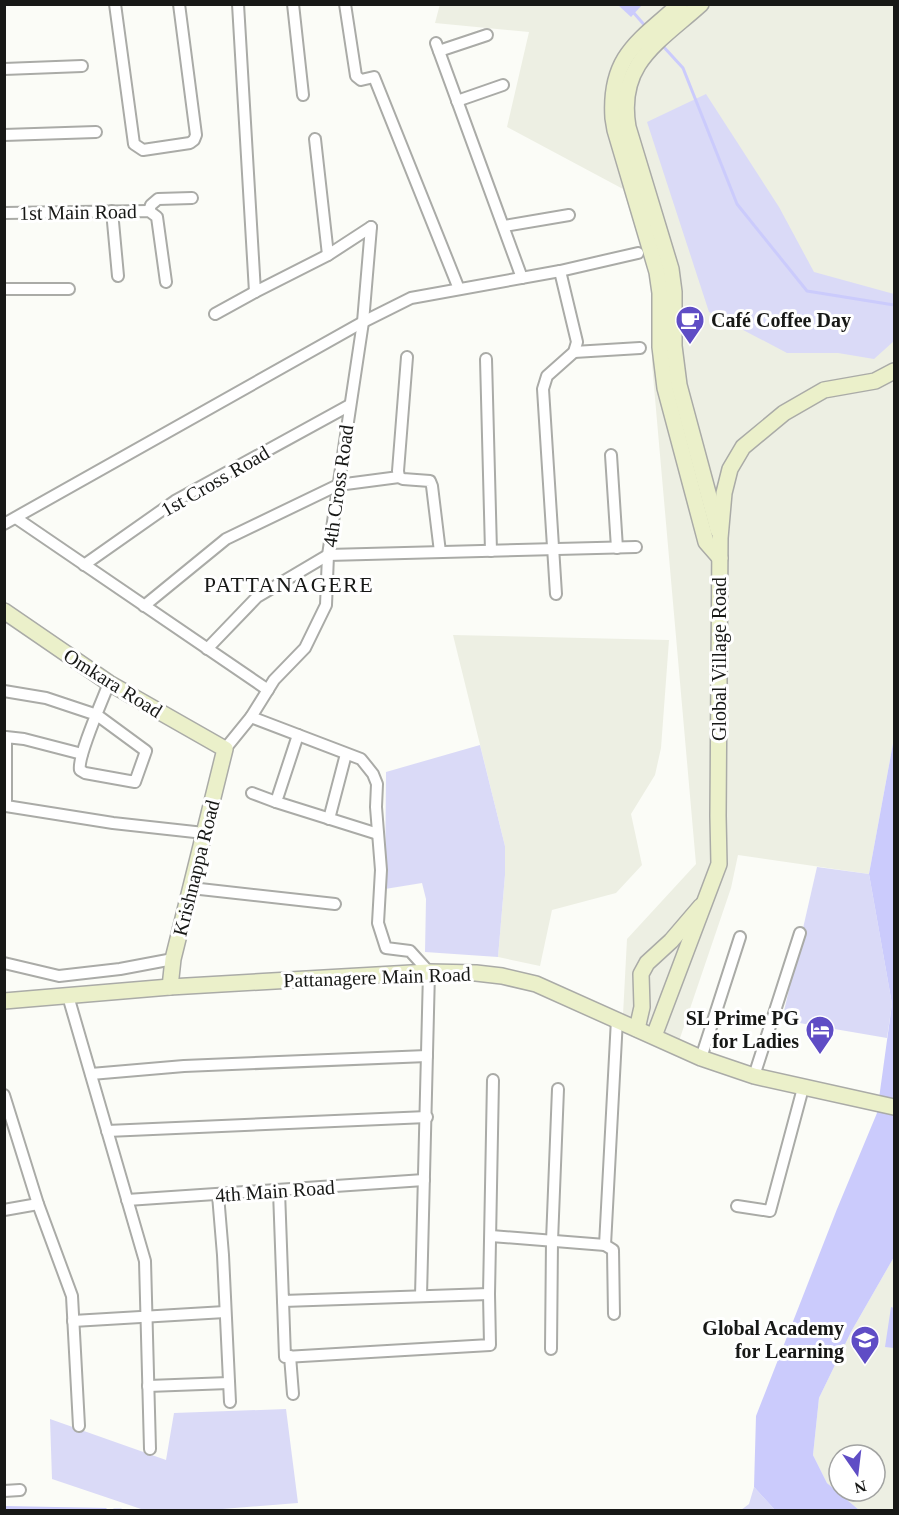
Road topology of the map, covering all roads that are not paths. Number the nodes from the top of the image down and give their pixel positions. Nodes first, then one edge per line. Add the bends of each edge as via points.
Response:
1 (115, 4) edge
2 (179, 4) edge
3 (238, 4) edge
4 (293, 4) edge
5 (345, 4) edge
6 (701, 4) edge
7 (683, 11) edge
8 (487, 34) dead end
9 (634, 55) junction
10 (82, 66) dead end
11 (4, 69) edge
12 (503, 85) dead end
13 (303, 95) dead end
14 (457, 101) junction
15 (96, 132) dead end
16 (4, 135) edge
17 (315, 139) dead end
18 (192, 198) dead end
19 (149, 211) junction
20 (112, 212) junction
21 (4, 213) edge
22 (569, 215) dead end
23 (504, 226) junction
24 (638, 254) dead end
25 (328, 255) junction
26 (560, 271) junction
27 (118, 276) dead end
28 (522, 278) junction
29 (166, 282) dead end
30 (69, 289) dead end
31 (459, 289) junction
32 (4, 290) edge
33 (255, 292) junction
34 (215, 314) dead end
35 (363, 322) junction
36 (640, 348) dead end
37 (573, 352) junction
38 (406, 357) dead end
39 (486, 359) dead end
40 (894, 371) edge
41 (350, 405) junction
42 (611, 455) dead end
43 (399, 477) junction
44 (338, 485) junction
45 (15, 518) junction
46 (4, 524) edge
47 (720, 538) junction
48 (636, 547) dead end
49 (616, 548) junction
50 (552, 549) junction
51 (491, 551) junction
52 (440, 552) junction
53 (328, 555) junction
54 (720, 558) junction
55 (84, 565) junction
56 (556, 594) dead end
57 (144, 606) junction
58 (4, 611) edge
59 (207, 649) junction
60 (109, 684) junction
61 (268, 690) junction
62 (4, 691) edge
63 (97, 715) junction
64 (251, 717) junction
65 (298, 735) junction
66 (225, 749) junction
67 (82, 754) junction
68 (346, 754) junction
69 (6, 785) edge
70 (252, 793) dead end
71 (276, 802) junction
72 (5, 809) edge
73 (329, 819) junction
74 (204, 833) junction
75 (378, 834) junction
76 (191, 888) junction
77 (707, 899) junction
78 (335, 904) dead end
79 (800, 933) dead end
80 (740, 937) dead end
81 (173, 959) junction
82 (4, 963) edge
83 (429, 972) junction
84 (170, 987) junction
85 (68, 996) junction
86 (4, 1001) edge
87 (616, 1019) junction
88 (637, 1029) junction
89 (654, 1036) junction
90 (427, 1056) junction
91 (700, 1058) junction
92 (91, 1074) junction
93 (754, 1076) junction
94 (493, 1080) dead end
95 (803, 1088) junction
96 (558, 1089) dead end
97 (4, 1095) edge
98 (894, 1107) edge
99 (427, 1117) junction
100 (107, 1131) junction
101 (424, 1180) junction
102 (279, 1191) junction
103 (218, 1195) junction
104 (127, 1200) junction
105 (38, 1204) junction
106 (737, 1206) dead end
107 (4, 1210) edge
108 (491, 1236) junction
109 (552, 1241) junction
110 (605, 1245) junction
111 (489, 1294) junction
112 (421, 1296) junction
113 (283, 1301) junction
114 (225, 1312) junction
115 (614, 1314) dead end
116 (147, 1317) junction
117 (73, 1321) junction
118 (551, 1349) dead end
119 (290, 1356) junction
120 (229, 1383) junction
121 (148, 1386) junction
122 (293, 1394) dead end
123 (230, 1402) dead end
124 (79, 1426) dead end
125 (150, 1449) dead end
126 (20, 1490) dead end
127 (4, 1491) edge

1 - 2 street via 134,144 142,150 190,143 196,135
3 - 33 street
4 - 13 street
5 - 31 street via 356,76 362,80 374,76
6 - 7 street
7 - 9 street
8 - 14 street via 438,47
9 - 47 street via 626,116 671,269 679,385
9 - 54 street via 618,72 612,105 615,130 659,281 660,347 669,407 706,542
10 - 11 street
12 - 14 street
14 - 23 street
15 - 16 street
17 - 25 street
18 - 19 street via 158,199
19 - 20 street, 1st Main Road
19 - 29 street, 1st Main Road via 157,217
20 - 21 street, 1st Main Road
20 - 27 street
22 - 23 street
23 - 28 street
24 - 26 street
25 - 33 street
25 - 35 street, 4th Cross Road via 371,227
26 - 28 street
26 - 37 street via 576,332
28 - 31 street
30 - 32 street
31 - 35 street via 411,297
33 - 34 street
35 - 41 street, 4th Cross Road
35 - 45 street
36 - 37 street
37 - 50 street via 547,376 543,389
38 - 43 street
39 - 51 street
40 - 47 street, Global Village Road via 875,381 824,390 784,413 742,447 726,485
41 - 44 street, 4th Cross Road
41 - 55 street, 1st Cross Road via 175,501
42 - 49 street
43 - 44 street
43 - 52 street via 430,482
44 - 53 street, 4th Cross Road
44 - 57 street via 226,539
45 - 46 street
45 - 55 street
47 - 54 street, Global Village Road
48 - 49 street
49 - 50 street
50 - 51 street
50 - 56 street
51 - 52 street
52 - 53 street
53 - 59 street via 257,597
53 - 61 street, 4th Cross Road via 326,605 305,648
54 - 77 street, Global Village Road via 719,864
55 - 57 street
57 - 59 street
58 - 60 street, Omkara Road
59 - 61 street
60 - 63 street
60 - 66 street, Omkara Road
61 - 64 street, 4th Cross Road
62 - 63 street via 46,698
63 - 67 street
63 - 67 street via 146,751 136,780 85,773 78,765
64 - 65 street
64 - 66 street, 4th Cross Road
65 - 68 street
65 - 71 street
66 - 74 street, Krishnappa Road
67 - 69 street via 6,737
68 - 73 street
68 - 75 street via 361,759 377,784
69 - 72 street
70 - 71 street
71 - 73 street
72 - 74 street
73 - 75 street
74 - 76 street, Krishnappa Road
75 - 83 street via 378,923 386,948 410,951
76 - 78 street
76 - 81 street, Krishnappa Road
77 - 88 street via 641,974 642,1007
77 - 89 street, Global Village Road
79 - 93 street
80 - 91 street
81 - 82 street via 59,976
81 - 84 street, Krishnappa Road
83 - 84 street, Pattanagere Main Road
83 - 87 street, Pattanagere Main Road via 476,973 536,984
83 - 90 street
84 - 85 street, Pattanagere Main Road
85 - 86 street, Pattanagere Main Road
85 - 92 street
87 - 88 street, Pattanagere Main Road
87 - 110 street
88 - 89 street, Pattanagere Main Road
89 - 91 street, Pattanagere Main Road
90 - 92 street via 184,1066
90 - 99 street
91 - 93 street, Pattanagere Main Road
92 - 100 street
93 - 95 street, Pattanagere Main Road
94 - 108 street
95 - 98 street, Pattanagere Main Road
95 - 106 street via 770,1211
96 - 109 street
97 - 105 street
99 - 100 street
99 - 101 street
100 - 104 street
101 - 102 street, 4th Main Road
101 - 112 street
102 - 103 street, 4th Main Road
102 - 113 street
103 - 104 street, 4th Main Road
103 - 114 street
104 - 116 street via 145,1261
105 - 107 street
105 - 117 street via 72,1296
108 - 109 street
108 - 111 street
109 - 110 street
109 - 118 street
110 - 115 street via 613,1250
111 - 112 street
111 - 119 street via 490,1346
112 - 113 street
113 - 119 street via 285,1356
114 - 116 street
114 - 120 street
116 - 117 street
116 - 121 street
117 - 124 street
119 - 122 street
120 - 121 street
120 - 123 street
121 - 125 street
126 - 127 street

